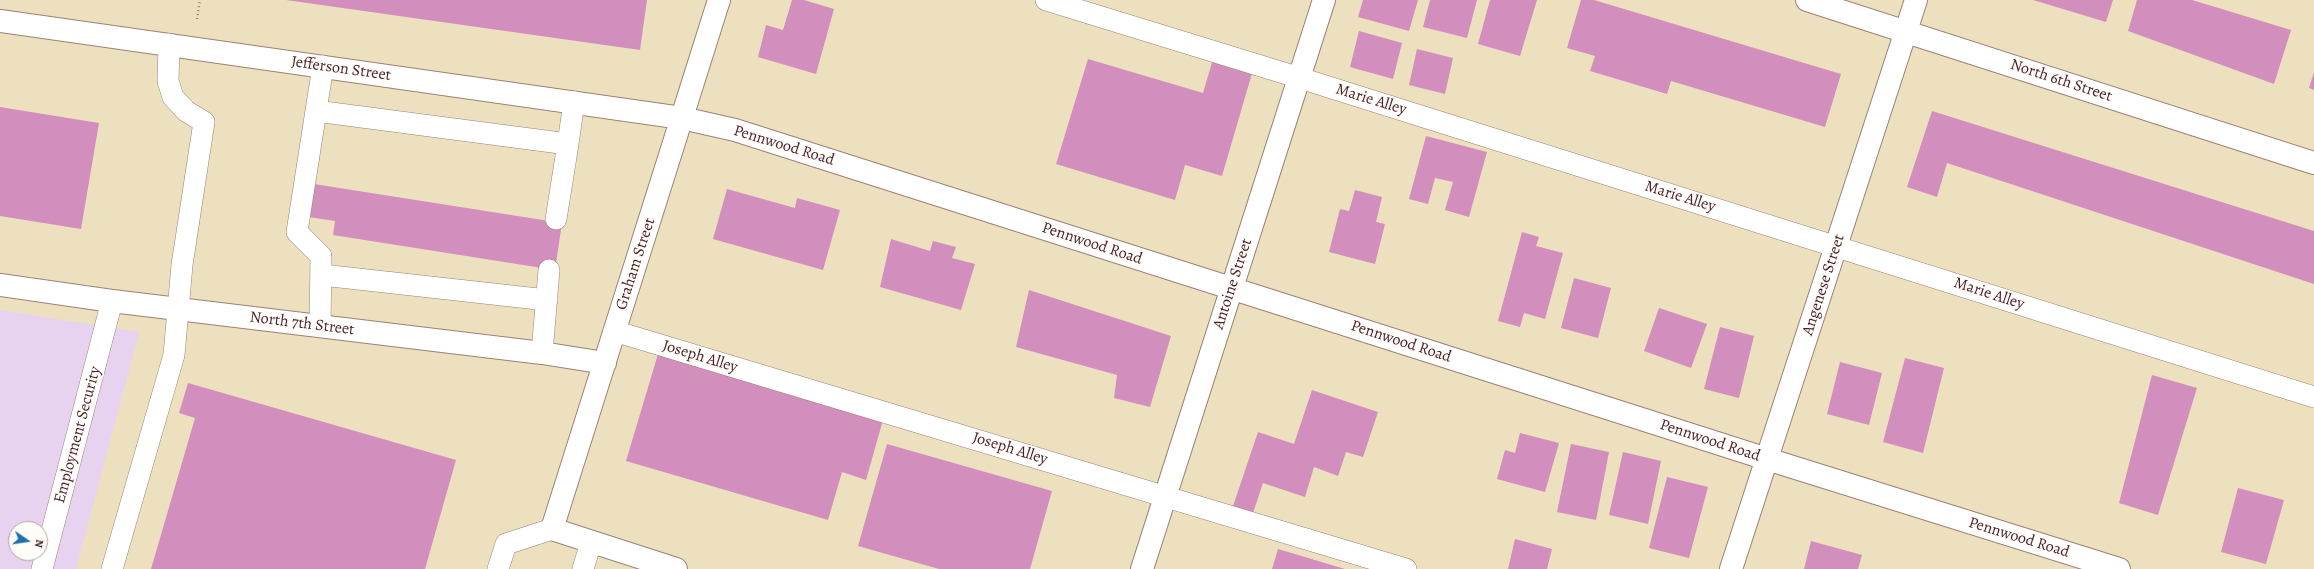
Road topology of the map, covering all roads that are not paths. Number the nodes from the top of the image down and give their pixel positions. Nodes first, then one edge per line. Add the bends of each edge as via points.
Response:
1 (719, 0) edge
2 (1046, 0) edge
3 (1324, 0) edge
4 (1807, 0) edge
5 (1916, 0) edge
6 (0, 21) edge
7 (1906, 31) junction
8 (169, 44) junction
9 (323, 66) junction
10 (1300, 78) junction
11 (574, 102) junction
12 (316, 111) junction
13 (682, 118) junction
14 (568, 144) junction
15 (2314, 163) edge
16 (556, 219) dead end
17 (1836, 246) junction
18 (549, 270) dead end
19 (322, 275) junction
20 (0, 285) edge
21 (1232, 288) junction
22 (546, 300) junction
23 (112, 301) junction
24 (178, 309) junction
25 (320, 326) junction
26 (614, 331) junction
27 (542, 353) junction
28 (605, 362) junction
29 (2314, 397) edge
30 (1767, 459) junction
31 (1166, 495) junction
32 (552, 529) junction
33 (591, 542) junction
34 (42, 569) edge
35 (112, 569) edge
36 (498, 569) edge
37 (583, 569) edge
38 (676, 569) edge
39 (1142, 569) edge
40 (1406, 569) edge
41 (1731, 569) edge
42 (2119, 569) edge

1 - 13 street, Graham Street
2 - 10 lane, Marie Alley
3 - 10 street, Antoine Street
4 - 7 street, North 6th Street
5 - 7 street, Angenese Street
6 - 8 street, Jefferson Street
7 - 15 street, North 6th Street
7 - 17 street, Angenese Street
8 - 9 street, Jefferson Street
8 - 24 lane via 168,80 173,97 186,111 204,122
9 - 11 street, Jefferson Street
9 - 12 lane
10 - 17 lane, Marie Alley
10 - 21 street, Antoine Street
11 - 13 street, Jefferson Street
11 - 14 lane
12 - 14 lane
12 - 19 lane via 297,232 321,256
13 - 21 street, Pennwood Road via 789,146
13 - 26 street, Graham Street
14 - 16 lane
17 - 29 lane, Marie Alley
17 - 30 street, Angenese Street
18 - 22 lane
19 - 22 lane
19 - 25 lane
20 - 23 street, North 7th Street
21 - 30 street, Pennwood Road
21 - 31 street, Antoine Street
22 - 27 lane
23 - 24 street, North 7th Street
23 - 34 lane, Employment Security
24 - 25 street, North 7th Street
24 - 35 lane via 174,355
25 - 27 street, North 7th Street
26 - 28 street, Graham Street
26 - 31 lane, Joseph Alley
27 - 28 street, North 7th Street
28 - 32 street, Graham Street
30 - 41 street, Angenese Street
30 - 42 street, Pennwood Road
31 - 39 street, Antoine Street
31 - 40 lane, Joseph Alley
32 - 33 street
32 - 36 lane via 506,544
33 - 37 lane
33 - 38 street

